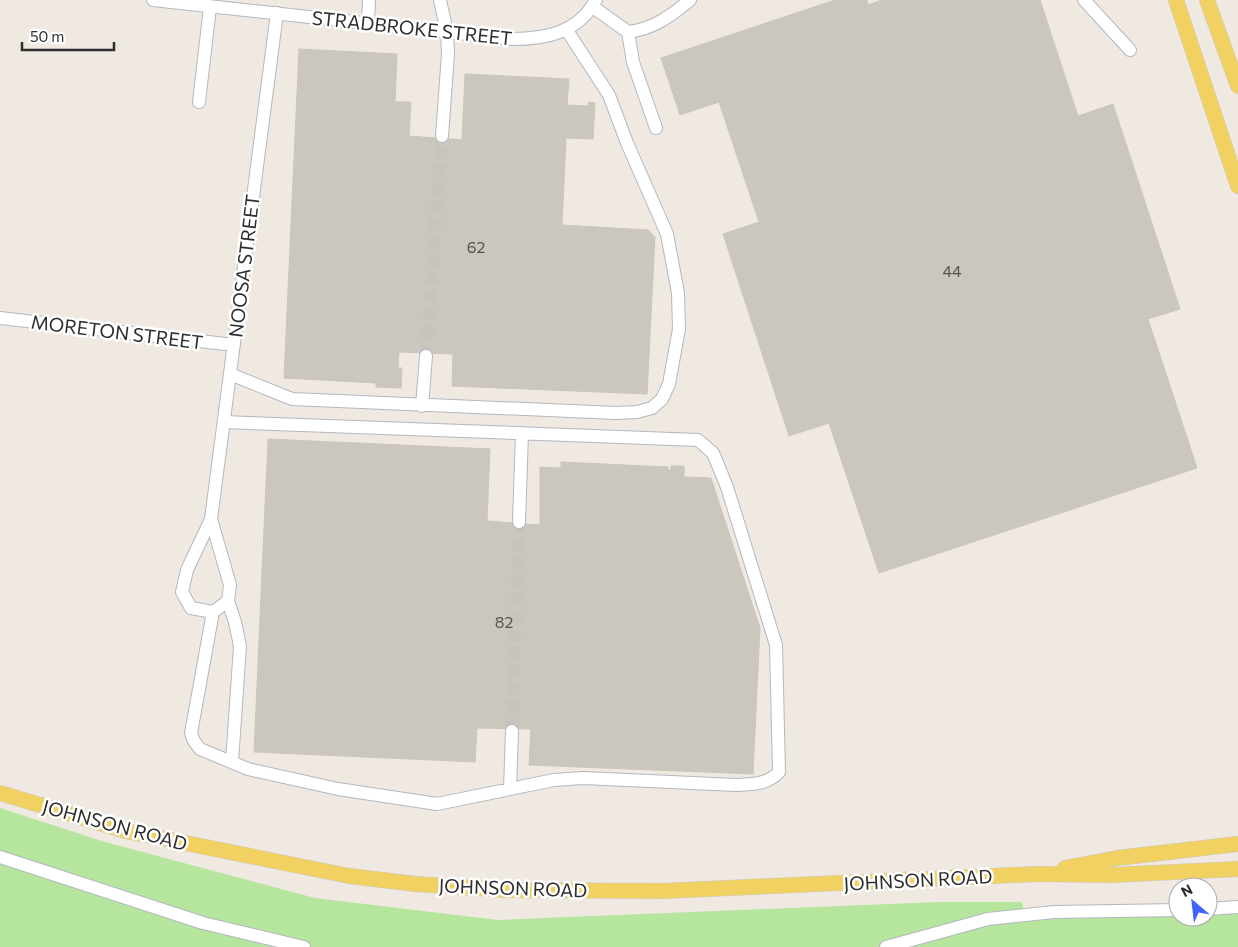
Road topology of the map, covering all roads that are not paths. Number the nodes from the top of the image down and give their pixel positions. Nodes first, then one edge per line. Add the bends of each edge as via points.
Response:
1 (154, 0) edge
2 (369, 0) edge
3 (440, 0) edge
4 (698, 0) edge
5 (1084, 0) edge
6 (1176, 0) edge
7 (1207, 0) edge
8 (687, 2) edge
9 (595, 3) edge
10 (232, 4) edge
11 (210, 7) junction
12 (277, 13) junction
13 (368, 23) junction
14 (566, 29) junction
15 (447, 32) junction
16 (628, 32) junction
17 (1130, 50) dead end
18 (1238, 85) edge
19 (199, 102) dead end
20 (656, 128) dead end
21 (442, 136) tunnel mouth
22 (1235, 166) edge
23 (1238, 186) edge
24 (0, 318) edge
25 (234, 345) junction
26 (426, 356) tunnel mouth
27 (230, 374) junction
28 (422, 406) junction
29 (224, 422) junction
30 (522, 433) junction
31 (211, 520) junction
32 (519, 522) tunnel mouth
33 (228, 601) junction
34 (213, 612) junction
35 (512, 731) tunnel mouth
36 (232, 762) junction
37 (510, 789) junction
38 (0, 793) edge
39 (1238, 835) edge
40 (1238, 844) edge
41 (1206, 848) junction
42 (0, 857) edge
43 (1238, 869) edge
44 (1037, 874) junction
45 (1238, 907) edge
46 (1218, 908) edge
47 (1168, 910) edge
48 (304, 947) edge
49 (886, 947) edge

1 - 11 street, STRADBROKE STREET
2 - 13 street
3 - 15 street
4 - 8 street
5 - 17 street
6 - 22 main road
7 - 18 main road
8 - 16 street via 660,23 645,30
9 - 14 street, STRADBROKE STREET
9 - 16 street
10 - 11 street, STRADBROKE STREET
10 - 12 street, STRADBROKE STREET
11 - 19 street
12 - 13 street, STRADBROKE STREET
12 - 25 street, NOOSA STREET
13 - 15 street, STRADBROKE STREET
14 - 15 street, STRADBROKE STREET via 539,39
14 - 28 street via 609,95 626,143 667,234 678,293 679,329 669,384 662,399 652,408 637,412
15 - 21 street
16 - 20 street via 632,62
22 - 23 main road
24 - 25 street, MORETON STREET
25 - 27 street, NOOSA STREET
26 - 28 street
27 - 28 street via 292,399
27 - 29 street, NOOSA STREET
29 - 30 street
29 - 31 street, NOOSA STREET
30 - 32 street
30 - 37 street via 698,440 713,453 727,486 776,646 779,772 760,784 584,778
31 - 33 street, NOOSA STREET via 230,585
31 - 34 street, NOOSA STREET via 187,570 182,592 191,608
33 - 34 street
33 - 36 street, NOOSA STREET via 240,646
34 - 36 street via 191,733 200,748
35 - 37 street
36 - 37 street via 248,769 338,789 437,804
38 - 44 main road, JOHNSON ROAD via 126,831 187,845 349,876 416,884 506,890 662,891
39 - 41 main road, JOHNSON ROAD
40 - 41 main road, JOHNSON ROAD
41 - 44 main road, JOHNSON ROAD via 1117,858
42 - 48 street via 203,923
43 - 44 main road, JOHNSON ROAD via 1111,876
45 - 46 street
47 - 49 street via 1054,912 988,918

